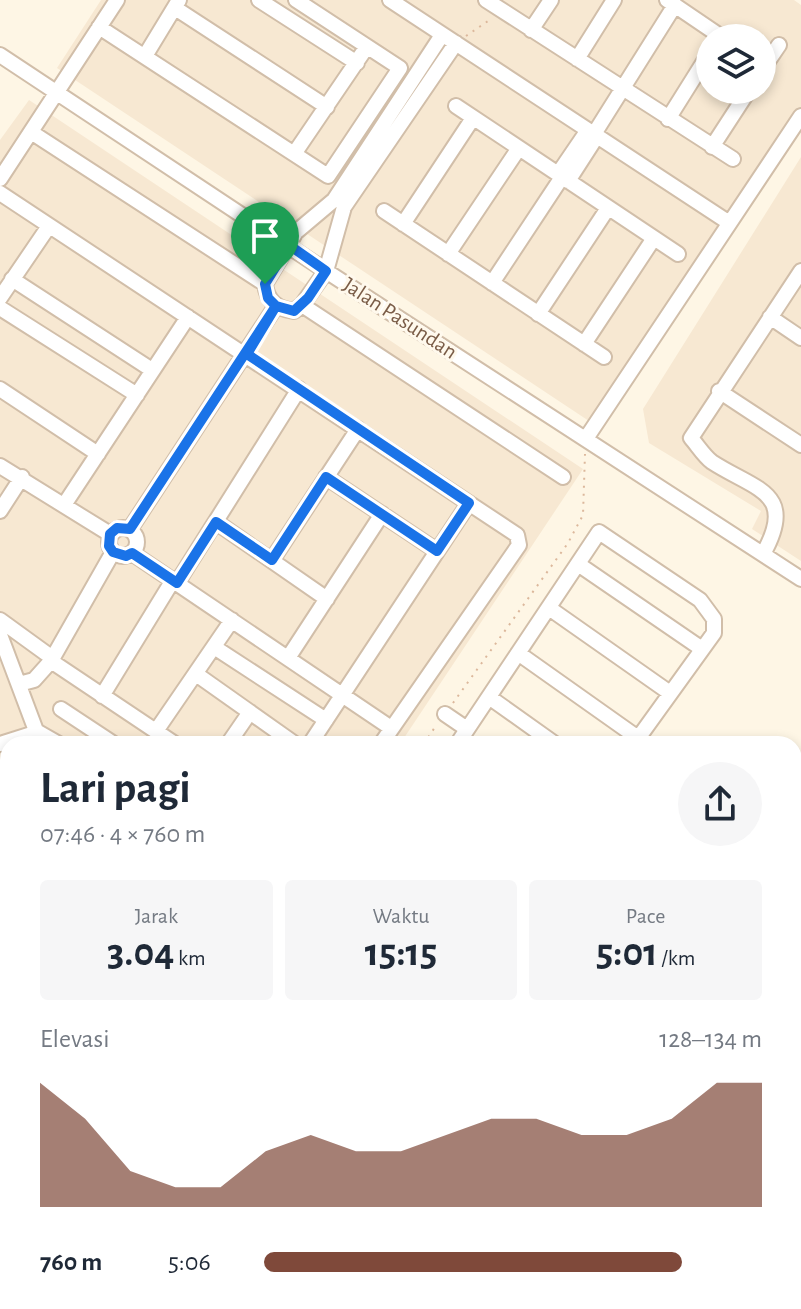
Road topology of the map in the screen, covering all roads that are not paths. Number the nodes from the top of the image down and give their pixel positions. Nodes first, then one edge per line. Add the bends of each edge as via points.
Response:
1 (117, 0) edge
2 (259, 0) edge
3 (296, 0) edge
4 (390, 0) edge
5 (551, 0) edge
6 (614, 0) edge
7 (671, 3) edge
8 (177, 4) edge
9 (495, 4) edge
10 (702, 24) edge
11 (99, 27) junction
12 (531, 30) junction
13 (442, 35) junction
14 (456, 43) junction
15 (779, 45) dead end
16 (366, 48) junction
17 (776, 49) edge
18 (0, 55) edge
19 (145, 56) junction
20 (577, 59) junction
21 (357, 63) junction
22 (696, 74) edge
23 (622, 89) junction
24 (57, 92) junction
25 (740, 104) edge
26 (456, 106) dead end
27 (327, 107) junction
28 (801, 116) edge
29 (473, 118) junction
30 (668, 119) junction
31 (31, 132) junction
32 (593, 133) junction
33 (712, 147) junction
34 (519, 148) junction
35 (293, 152) junction
36 (733, 159) dead end
37 (563, 177) junction
38 (0, 179) edge
39 (0, 193) edge
40 (608, 208) junction
41 (384, 211) dead end
42 (728, 222) junction
43 (403, 224) junction
44 (49, 226) junction
45 (654, 238) junction
46 (289, 245) junction
47 (448, 254) junction
48 (678, 254) dead end
49 (326, 271) junction
50 (801, 271) edge
51 (12, 279) junction
52 (492, 283) junction
53 (265, 284) junction
54 (0, 298) edge
55 (302, 305) junction
56 (276, 306) junction
57 (0, 308) edge
58 (538, 314) junction
59 (188, 317) junction
60 (770, 317) junction
61 (801, 338) edge
62 (584, 344) junction
63 (247, 354) junction
64 (604, 357) dead end
65 (152, 370) junction
66 (0, 389) edge
67 (299, 389) junction
68 (719, 391) junction
69 (137, 395) junction
70 (358, 429) junction
71 (587, 437) junction
72 (801, 445) edge
73 (98, 454) junction
74 (0, 466) edge
75 (22, 477) junction
76 (326, 477) junction
77 (563, 477) dead end
78 (469, 503) junction
79 (64, 505) junction
80 (0, 511) edge
81 (382, 514) junction
82 (216, 522) junction
83 (130, 529) junction
84 (110, 534) junction
85 (437, 551) junction
86 (113, 552) junction
87 (132, 553) junction
88 (763, 554) junction
89 (272, 560) junction
90 (578, 564) junction
91 (801, 579) edge
92 (175, 582) junction
93 (327, 599) junction
94 (549, 608) junction
95 (0, 620) edge
96 (232, 620) junction
97 (0, 635) edge
98 (214, 647) junction
99 (702, 649) junction
100 (518, 653) junction
101 (288, 658) junction
102 (51, 659) junction
103 (196, 674) junction
104 (19, 684) junction
105 (670, 693) junction
106 (342, 695) junction
107 (102, 696) junction
108 (489, 697) junction
109 (61, 709) dead end
110 (250, 712) junction
111 (445, 714) road end
112 (326, 720) junction
113 (391, 728) junction
114 (467, 729) junction
115 (156, 731) junction
116 (39, 736) edge
117 (102, 736) edge
118 (163, 736) edge
119 (234, 736) edge
120 (284, 736) edge
121 (315, 736) edge
122 (386, 736) edge
123 (462, 736) edge
124 (544, 736) edge
125 (629, 736) edge
126 (640, 736) edge

1 - 11 street
2 - 21 street
3 - 16 street
4 - 13 street
5 - 12 street
6 - 20 street
7 - 10 street
7 - 23 street
8 - 19 street
8 - 27 street
9 - 12 street
11 - 19 street
11 - 24 street
12 - 20 street
13 - 14 street
13 - 46 street via 334,200 296,232
14 - 32 street
14 - 49 street via 344,207
15 - 17 street
16 - 21 street
16 - 35 street via 400,68 328,176
18 - 24 street, Jalan Pasundan
19 - 35 street
20 - 23 street
21 - 27 street
22 - 30 street
23 - 30 street
23 - 32 street
24 - 31 street
24 - 46 street, Jalan Pasundan
25 - 33 street
26 - 29 street
27 - 35 street
28 - 42 street
29 - 34 street
29 - 43 street
30 - 33 street
31 - 38 street
31 - 53 street
32 - 37 street
32 - 42 street
33 - 36 street
34 - 37 street
34 - 47 street
37 - 40 street
37 - 52 street
39 - 44 street
40 - 45 street
40 - 58 street
41 - 43 street
42 - 71 street
43 - 47 street
44 - 51 street
44 - 59 street
45 - 48 street
45 - 62 street
46 - 49 street, Jalan Pasundan
46 - 53 street
47 - 52 street
49 - 55 street
49 - 71 street, Jalan Pasundan
50 - 60 street
51 - 54 street
51 - 65 street
52 - 58 street
53 - 56 street
55 - 56 street via 294,311
55 - 77 street
56 - 63 street
57 - 69 street
58 - 62 street
59 - 63 street
59 - 65 street
60 - 61 street
60 - 68 street
62 - 64 street
63 - 67 street
63 - 83 street
65 - 69 street
66 - 73 street
67 - 70 street
67 - 82 street
68 - 72 street
68 - 88 street via 691,438 710,461 748,481 775,505 778,520
69 - 73 street
70 - 76 street
70 - 78 street
71 - 88 street, Jalan Pasundan
73 - 79 street
74 - 75 street
75 - 79 street
75 - 80 street
76 - 81 street
76 - 89 street
78 - 85 street
78 - 113 street via 517,535 519,545
79 - 84 street
81 - 85 street
81 - 93 street
82 - 89 street
82 - 92 street
83 - 84 street via 117,528
83 - 87 street via 138,540
84 - 86 street
85 - 106 street
86 - 87 street
86 - 102 street
87 - 92 street
88 - 91 street, Jalan Pasundan
89 - 93 street
90 - 94 street
90 - 99 street
90 - 99 street via 599,532 609,537 700,600 714,619 714,633
92 - 96 street
92 - 107 street
93 - 101 street
94 - 100 street
94 - 105 street
95 - 102 street
96 - 98 street
96 - 101 street
97 - 104 street
98 - 103 street
98 - 112 street
99 - 105 street
100 - 108 street
100 - 125 street
101 - 106 street
102 - 104 street via 34,680
102 - 107 street
103 - 110 street
103 - 115 street
104 - 116 street
105 - 126 street
106 - 112 street
106 - 113 street
107 - 115 street
108 - 114 street
108 - 124 street
109 - 117 street
110 - 119 street
110 - 120 street
111 - 114 street
112 - 121 street
113 - 122 street
114 - 123 street
115 - 118 street

